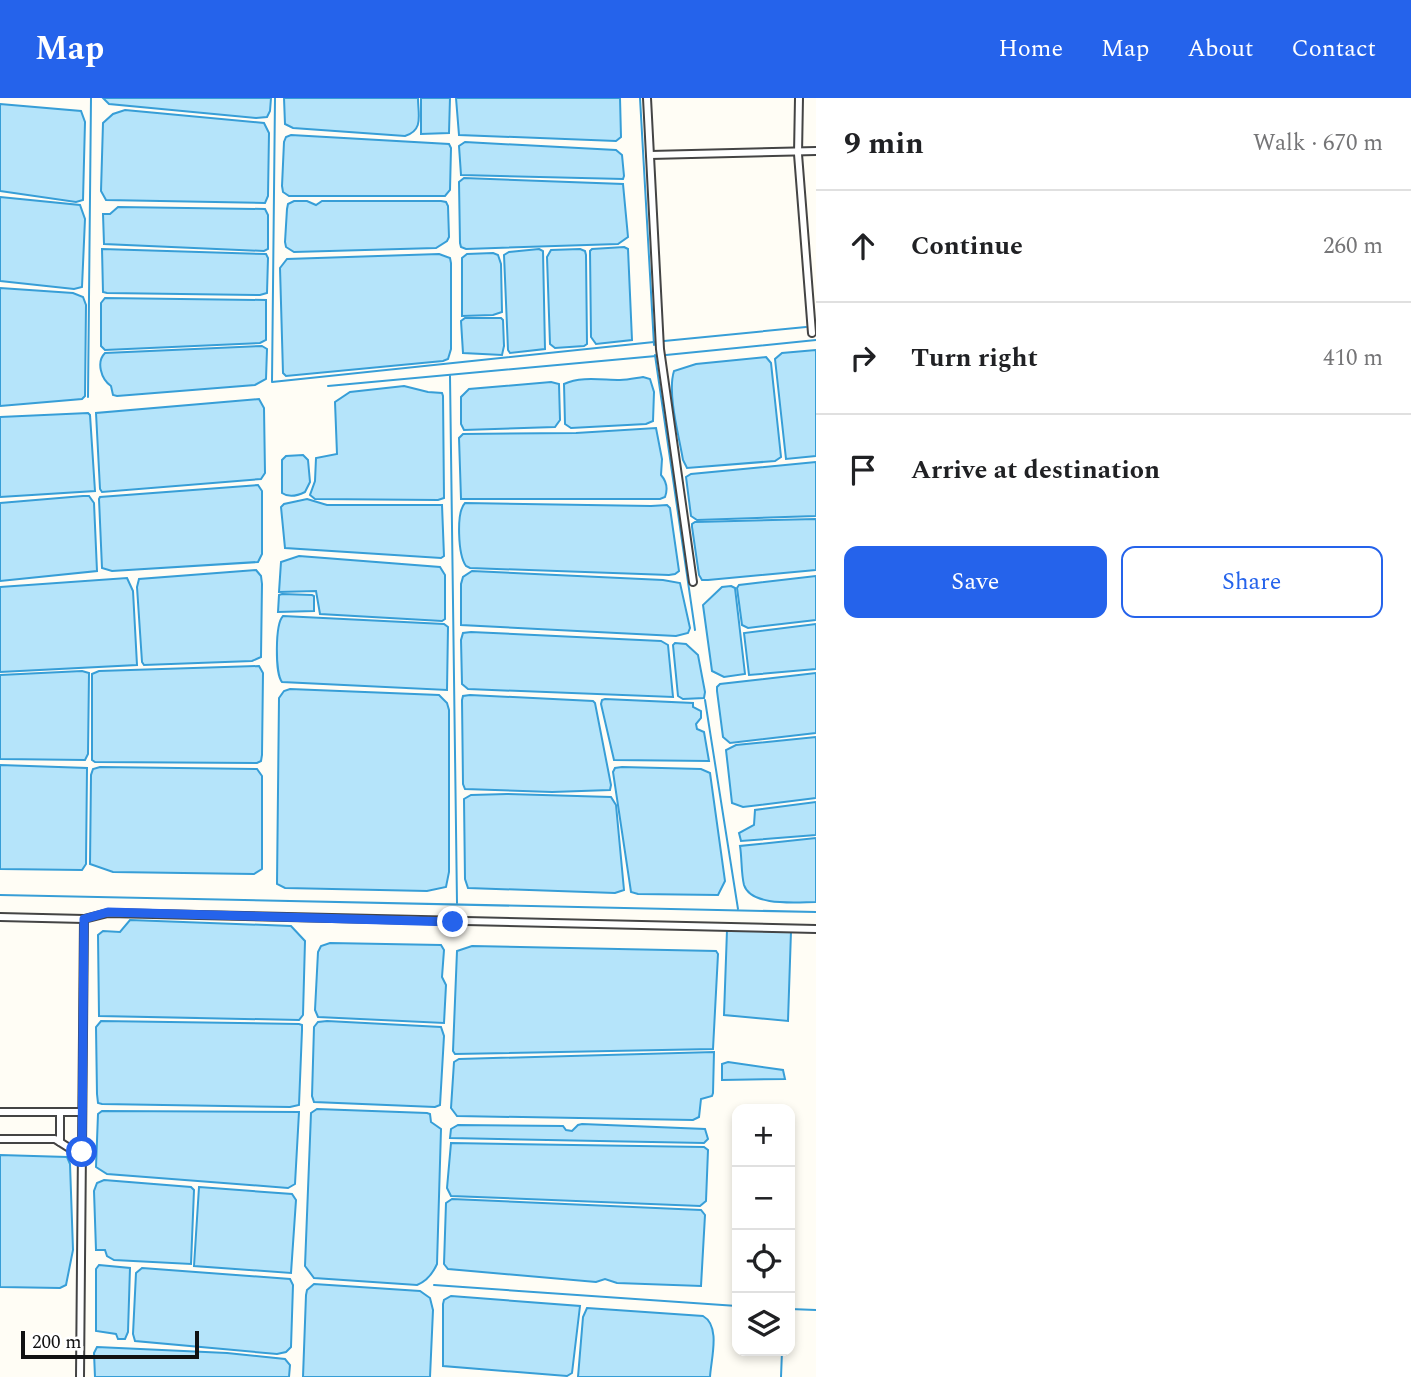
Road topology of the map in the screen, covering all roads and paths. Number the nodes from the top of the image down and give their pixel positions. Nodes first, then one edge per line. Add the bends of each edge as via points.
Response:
1 (647, 98) edge
2 (799, 98) edge
3 (798, 150) junction
4 (816, 151) edge
5 (650, 155) junction
6 (812, 333) dead end
7 (693, 582) dead end
8 (0, 917) edge
9 (84, 919) junction
10 (816, 929) edge
11 (0, 1112) edge
12 (60, 1112) junction
13 (82, 1112) junction
14 (0, 1139) edge
15 (60, 1142) junction
16 (82, 1152) junction
17 (80, 1377) edge

1 - 5 street
2 - 3 street
3 - 4 street
3 - 5 street
3 - 6 street
5 - 7 street via 660,349
8 - 9 street
9 - 10 street via 108,912
9 - 13 street
11 - 12 street
12 - 13 street
12 - 15 street
13 - 16 street
14 - 15 street
15 - 16 street
16 - 17 street

